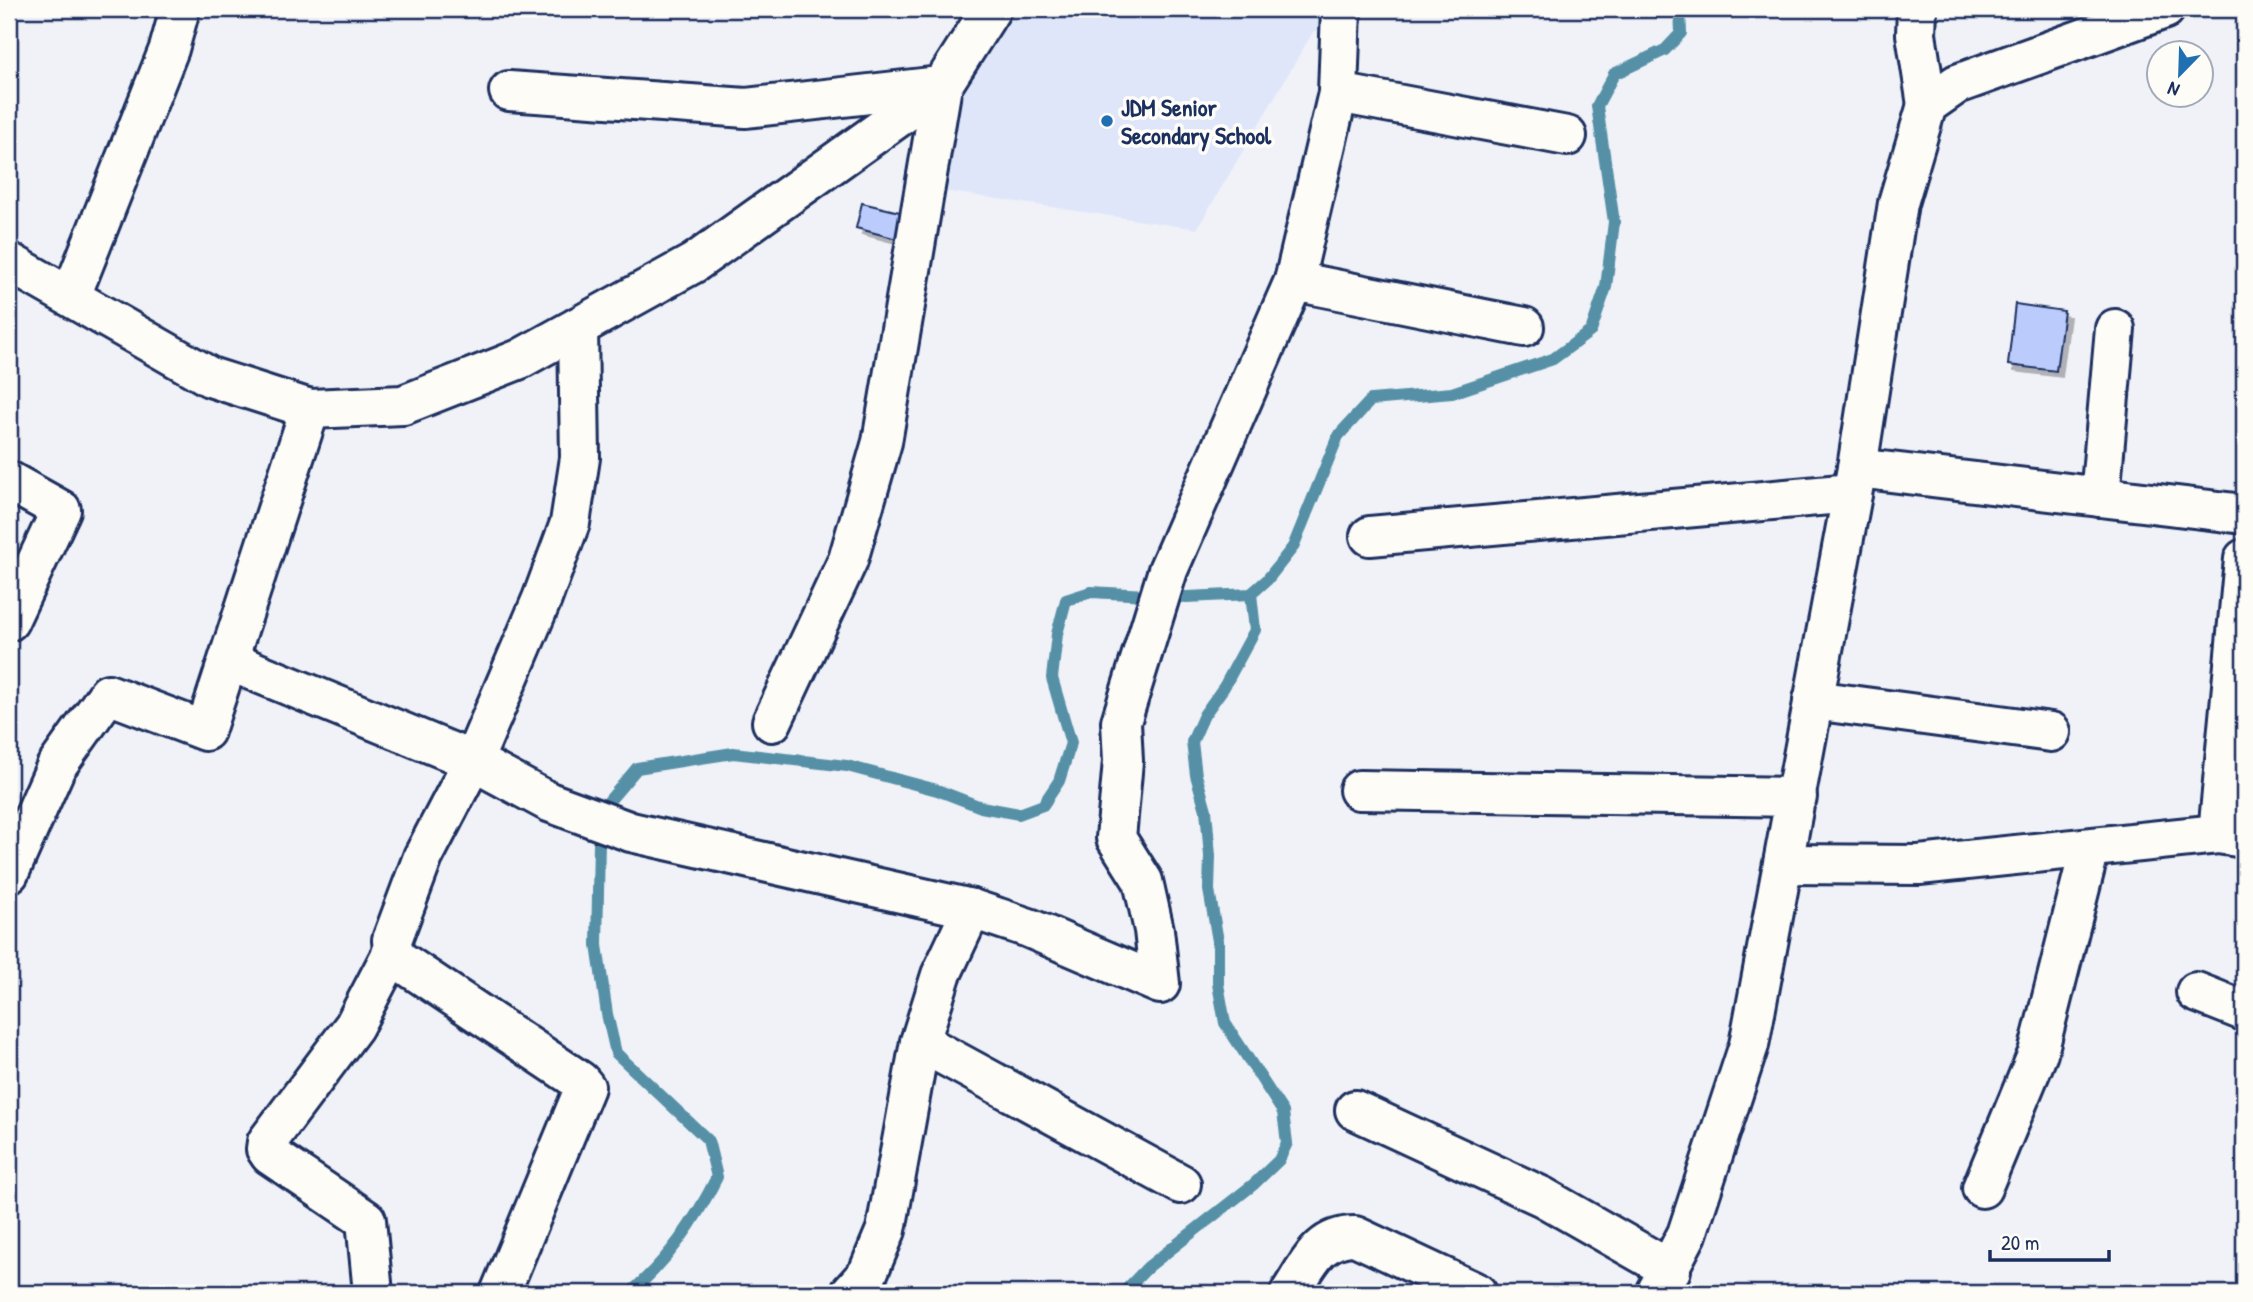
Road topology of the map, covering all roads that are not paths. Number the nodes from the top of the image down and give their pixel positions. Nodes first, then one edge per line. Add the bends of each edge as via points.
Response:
1 (180, 9) edge
2 (991, 9) edge
3 (1341, 9) edge
4 (1917, 9) edge
5 (2165, 9) edge
6 (942, 86) junction
7 (509, 91) dead end
8 (1338, 93) junction
9 (1927, 105) junction
10 (1567, 136) dead end
11 (10, 266) edge
12 (1294, 281) junction
13 (71, 296) junction
14 (578, 327) junction
15 (1524, 327) dead end
16 (2115, 329) dead end
17 (310, 409) junction
18 (1855, 480) junction
19 (9, 481) edge
20 (2100, 497) junction
21 (2244, 514) edge
22 (1370, 536) dead end
23 (2244, 559) edge
24 (9, 621) edge
25 (229, 661) junction
26 (1814, 700) junction
27 (772, 722) dead end
28 (2051, 732) dead end
29 (473, 761) junction
30 (1359, 790) dead end
31 (1797, 797) junction
32 (2231, 836) edge
33 (2090, 848) junction
34 (1785, 864) junction
35 (9, 873) edge
36 (972, 909) junction
37 (393, 951) junction
38 (2196, 992) dead end
39 (2244, 1011) edge
40 (920, 1042) junction
41 (1355, 1110) dead end
42 (1181, 1184) dead end
43 (1982, 1188) dead end
44 (1663, 1282) edge
45 (373, 1293) edge
46 (500, 1293) edge
47 (850, 1293) edge
48 (1290, 1293) edge
49 (1477, 1293) edge

1 - 13 street via 169,49
2 - 6 street
3 - 8 street
4 - 9 street via 1916,34
5 - 9 street via 1958,84
6 - 7 street via 746,108
6 - 14 street via 694,263
6 - 27 street via 882,442 848,560
8 - 10 street
8 - 12 street
9 - 18 street via 1898,202
11 - 13 street
12 - 15 street
12 - 36 street via 1168,570 1121,722 1123,761 1116,838 1143,881 1160,984
13 - 17 street via 210,377
14 - 17 street via 520,359 403,405
14 - 29 street via 580,458 570,523
16 - 20 street
17 - 25 street
18 - 20 street
18 - 22 street
18 - 26 street
19 - 24 street via 61,510
20 - 21 street
23 - 32 street
25 - 29 street
25 - 35 street via 205,731 108,694 56,767
26 - 28 street
26 - 31 street
29 - 36 street via 550,802 631,832
29 - 37 street via 423,857 392,940
30 - 31 street
31 - 34 street
32 - 33 street
33 - 34 street via 1919,865
33 - 43 street via 2038,1053
34 - 44 street via 1749,1045 1687,1234
36 - 40 street via 941,975
37 - 45 street via 354,1026 267,1142 270,1155 366,1220
37 - 46 street via 399,960 585,1087
38 - 39 street
40 - 42 street
40 - 47 street via 886,1230 868,1273
41 - 44 street via 1543,1197
48 - 49 street via 1322,1246 1338,1236 1355,1236

